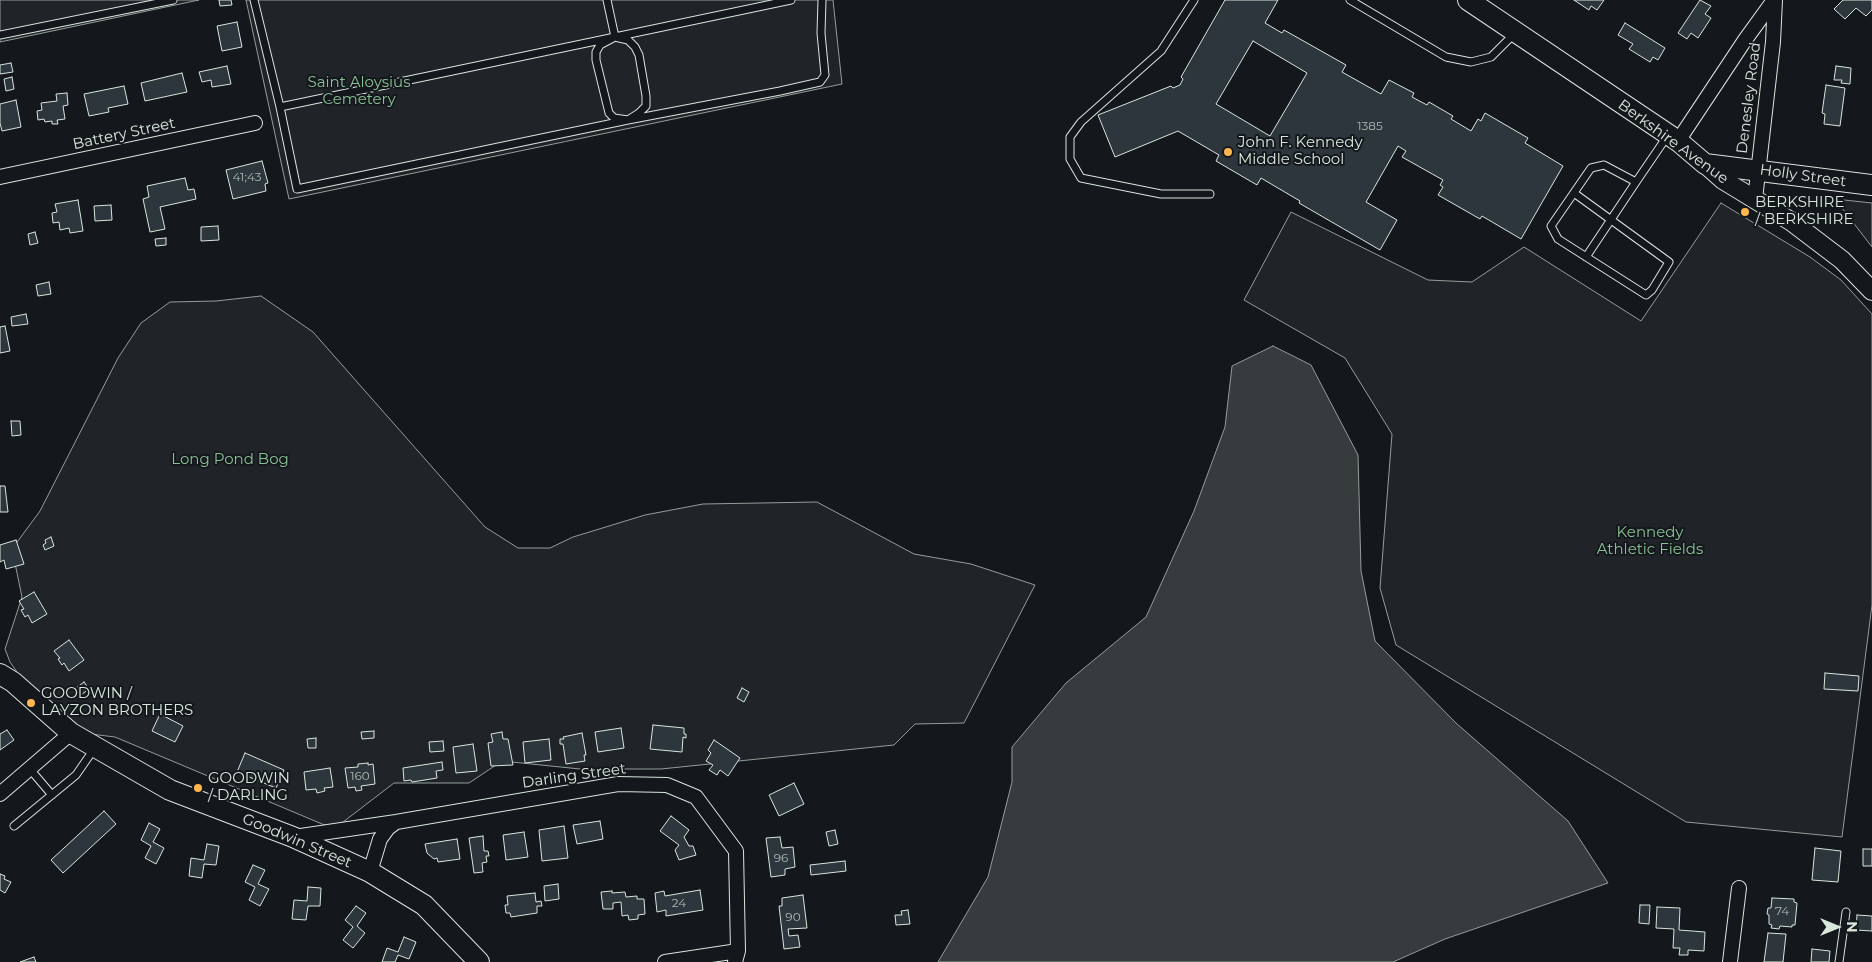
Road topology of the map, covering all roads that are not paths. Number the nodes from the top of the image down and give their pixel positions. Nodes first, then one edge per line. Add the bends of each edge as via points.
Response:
1 (173, 0) edge
2 (254, 0) edge
3 (607, 0) edge
4 (791, 0) edge
5 (822, 0) edge
6 (1194, 0) edge
7 (1350, 0) edge
8 (1468, 0) edge
9 (1774, 0) edge
10 (1516, 32) junction
11 (0, 36) edge
12 (615, 37) junction
13 (280, 107) junction
14 (628, 120) junction
15 (255, 123) dead end
16 (1673, 138) junction
17 (1705, 164) junction
18 (1757, 170) junction
19 (0, 177) edge
20 (1636, 182) junction
21 (1872, 185) edge
22 (1210, 194) dead end
23 (1574, 194) junction
24 (1754, 199) junction
25 (1611, 220) junction
26 (1586, 257) junction
27 (1872, 291) edge
28 (0, 674) edge
29 (71, 732) junction
30 (96, 747) junction
31 (29, 768) junction
32 (0, 794) edge
33 (52, 795) junction
34 (396, 822) junction
35 (14, 826) dead end
36 (293, 837) junction
37 (370, 872) junction
38 (1739, 888) dead end
39 (1846, 912) dead end
40 (736, 956) edge
41 (480, 962) edge
42 (664, 962) edge
43 (1730, 962) edge
44 (1840, 962) edge

1 - 11 lane
2 - 13 lane
3 - 12 lane
4 - 12 lane
5 - 14 lane via 825,75 820,82
6 - 22 lane via 1161,51 1081,122 1070,137 1070,159 1081,178 1161,194
7 - 10 lane via 1446,57 1471,62 1491,57
8 - 10 main road, Berkshire Avenue
9 - 16 street, Denesley Road
9 - 18 street, Denesley Road
10 - 16 main road, Berkshire Avenue
12 - 13 lane
12 - 14 lane via 628,40 635,47 646,96 646,106
12 - 14 lane via 600,45 596,60 609,114
13 - 14 lane via 297,189
15 - 19 street, Battery Street
16 - 17 main road, Berkshire Avenue
16 - 20 lane
17 - 18 main road, Holly Street
17 - 24 street, Berkshire Avenue
18 - 21 main road, Holly Street
18 - 24 street, Denesley Road
20 - 23 lane via 1604,165 1591,168
20 - 25 lane
23 - 25 lane
23 - 26 lane via 1551,226 1558,239
24 - 27 street, Berkshire Avenue via 1792,222 1842,260
25 - 26 lane
25 - 26 lane via 1669,262 1652,290 1646,295
28 - 29 main road, Goodwin Street
29 - 30 main road, Goodwin Street
29 - 31 street
30 - 33 lane via 76,775
30 - 36 main road, Goodwin Street via 170,790
31 - 32 street
31 - 33 lane
33 - 35 lane
34 - 36 street, Darling Street
34 - 37 street via 380,840
34 - 40 street, Darling Street via 618,784 667,785 696,797 736,851
36 - 37 main road, Goodwin Street
37 - 41 main road, Goodwin Street via 424,905
38 - 43 street
39 - 44 lane
40 - 42 street

